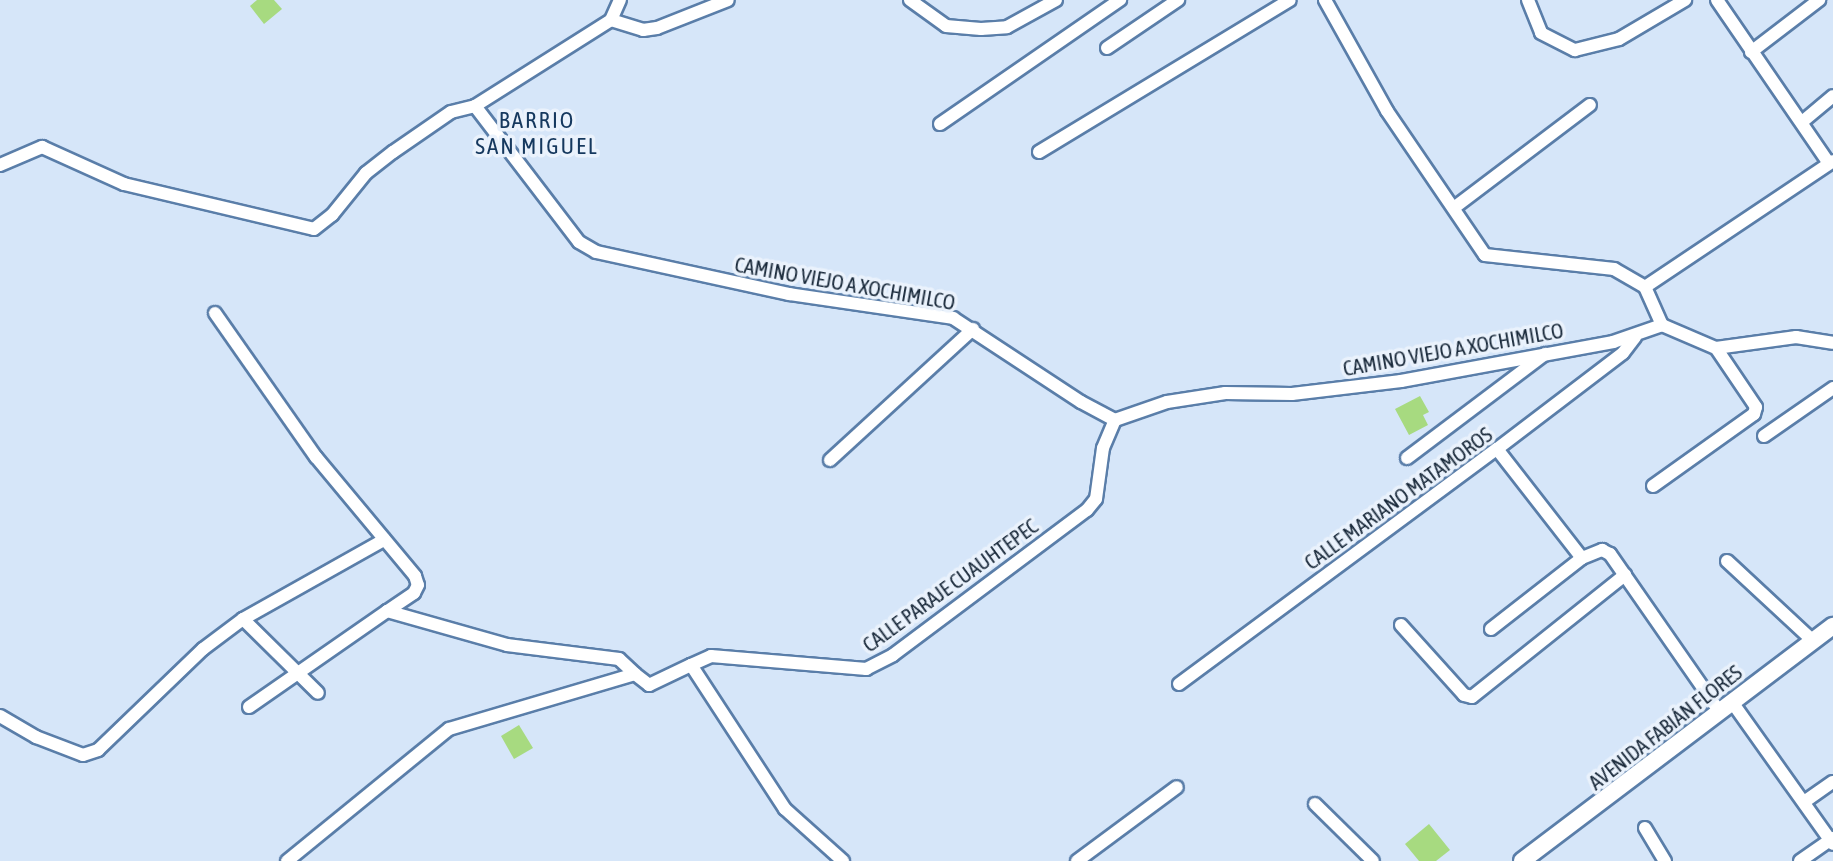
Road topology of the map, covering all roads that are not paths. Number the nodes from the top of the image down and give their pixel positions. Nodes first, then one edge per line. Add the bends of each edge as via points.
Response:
1 (620, 0) edge
2 (728, 0) edge
3 (910, 0) edge
4 (1055, 0) edge
5 (1120, 0) edge
6 (1178, 0) edge
7 (1290, 0) edge
8 (1528, 0) edge
9 (1685, 0) edge
10 (1717, 0) edge
11 (1819, 0) edge
12 (1332, 2) edge
13 (611, 20) junction
14 (1107, 48) dead end
15 (1751, 52) junction
16 (1833, 96) edge
17 (1590, 105) dead end
18 (475, 106) junction
19 (1802, 122) junction
20 (940, 124) dead end
21 (1038, 152) dead end
22 (1831, 162) edge
23 (0, 165) edge
24 (1455, 207) junction
25 (1644, 287) junction
26 (215, 313) dead end
27 (1662, 325) junction
28 (973, 329) junction
29 (1635, 337) junction
30 (1833, 343) edge
31 (1716, 348) junction
32 (1548, 352) junction
33 (1833, 388) edge
34 (1115, 420) junction
35 (1764, 436) dead end
36 (1497, 449) junction
37 (1407, 458) dead end
38 (831, 460) dead end
39 (1653, 486) dead end
40 (384, 540) junction
41 (1582, 558) junction
42 (1727, 561) dead end
43 (1625, 575) junction
44 (387, 611) junction
45 (243, 619) junction
46 (1401, 625) dead end
47 (1833, 626) edge
48 (1491, 629) dead end
49 (1812, 640) junction
50 (691, 665) junction
51 (299, 671) junction
52 (635, 674) junction
53 (1179, 684) dead end
54 (318, 693) dead end
55 (1726, 706) junction
56 (249, 707) dead end
57 (0, 716) edge
58 (1833, 782) edge
59 (1177, 787) dead end
60 (1804, 802) junction
61 (1315, 804) dead end
62 (1645, 828) dead end
63 (1832, 840) edge
64 (287, 861) edge
65 (843, 861) edge
66 (1077, 861) edge
67 (1373, 861) edge
68 (1522, 861) edge
69 (1665, 861) edge
70 (1800, 861) edge

1 - 13 street
2 - 13 street via 650,29
3 - 4 street via 946,26 981,29 1007,27
5 - 20 street
6 - 14 street
7 - 21 street
8 - 9 street via 1541,33 1575,50 1619,39
10 - 15 street
11 - 15 street
12 - 24 street via 1387,111
13 - 18 street
15 - 19 street
16 - 19 street
17 - 24 street
18 - 23 street via 451,112 393,152 366,173 332,215 314,229 124,184 42,147
18 - 28 street, CAMINO VIEJO A XOCHIMILCO via 579,242 596,252 789,294 953,318
19 - 22 street
22 - 25 street
24 - 25 street via 1481,251 1491,257 1614,268
25 - 27 street
26 - 40 street via 316,457
27 - 29 street, CAMINO VIEJO A XOCHIMILCO
27 - 31 street
28 - 34 street, CAMINO VIEJO A XOCHIMILCO
28 - 38 street
29 - 32 street, CAMINO VIEJO A XOCHIMILCO
29 - 36 street, CALLE MARIANO MATAMOROS via 1623,353
30 - 31 street via 1796,337
31 - 39 street via 1756,407 1754,414
32 - 34 street, CAMINO VIEJO A XOCHIMILCO via 1401,382 1292,394 1214,395 1148,407
32 - 37 street
33 - 35 street
34 - 50 street, CALLE PARAJE CUAUHTEPEC via 1103,448 1096,499 1087,510 893,655 866,669 711,656
36 - 41 street
36 - 53 street, CALLE MARIANO MATAMOROS
40 - 44 street via 418,585
40 - 45 street
41 - 43 street via 1601,550
41 - 48 street
42 - 49 street
43 - 46 street via 1472,697 1464,695
43 - 55 street
44 - 51 street
44 - 52 street via 507,645 619,659
45 - 51 street
45 - 57 street via 203,649 98,750 83,755 36,737
47 - 49 main road, AVENIDA FABIÁN FLORES
49 - 55 main road, AVENIDA FABIÁN FLORES
50 - 52 street, CALLE PARAJE CUAUHTEPEC via 649,685
50 - 65 street via 785,809
51 - 54 street
51 - 56 street
52 - 64 street via 449,729
55 - 60 street
55 - 68 main road, AVENIDA FABIÁN FLORES
58 - 60 street
59 - 66 street
60 - 63 street
61 - 67 street
62 - 69 street
63 - 70 street

